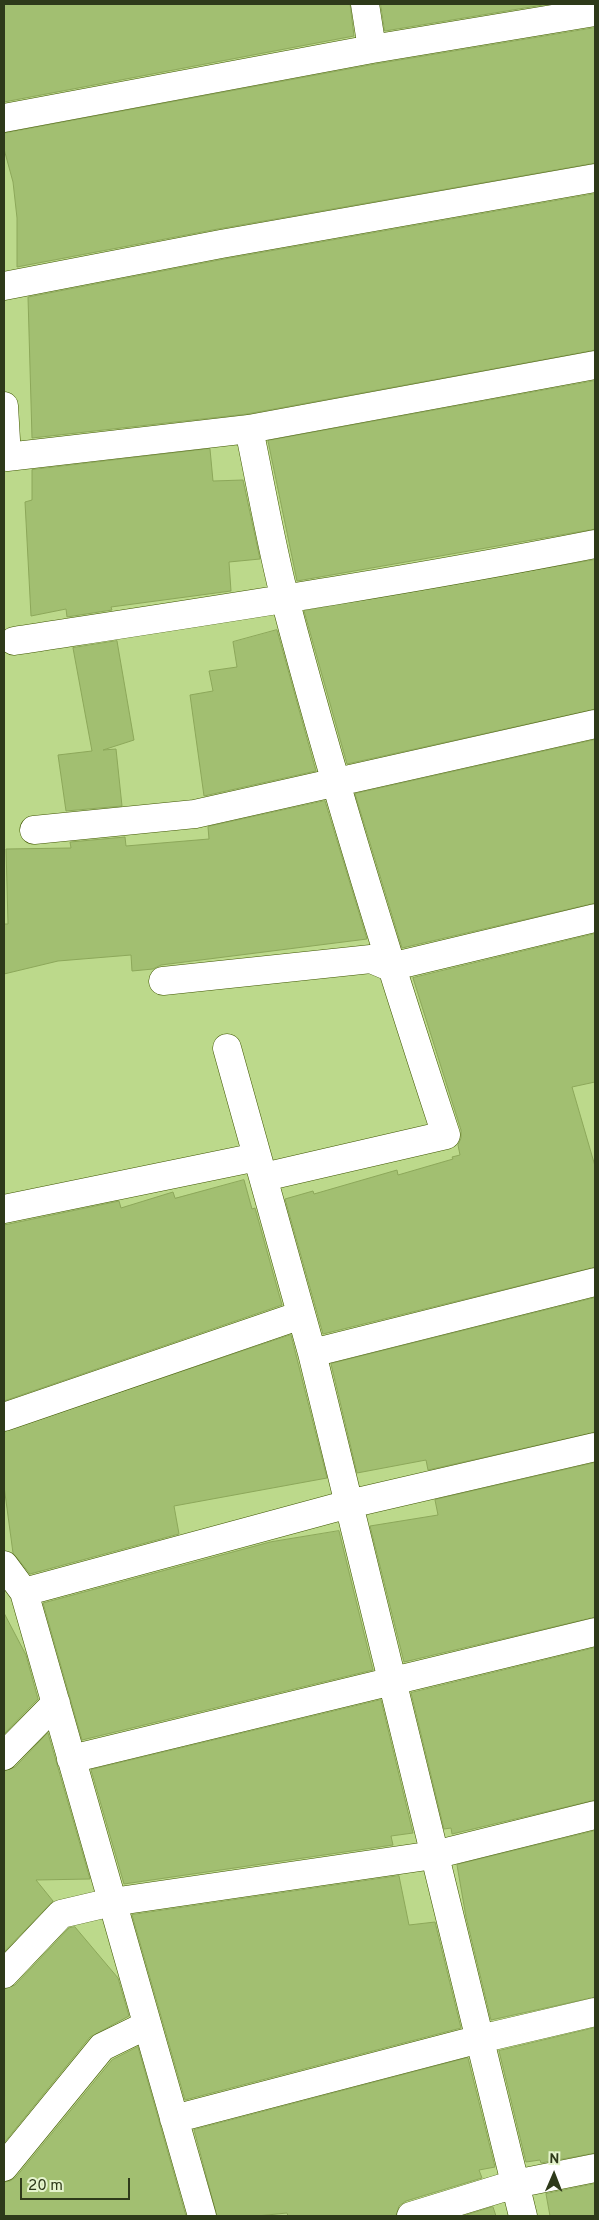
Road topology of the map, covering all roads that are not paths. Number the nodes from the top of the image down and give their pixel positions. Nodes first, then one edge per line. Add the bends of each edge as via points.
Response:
1 (366, 4) edge
2 (595, 12) edge
3 (372, 49) junction
4 (4, 118) edge
5 (595, 178) edge
6 (4, 286) edge
7 (595, 364) edge
8 (4, 406) edge
9 (249, 429) junction
10 (595, 544) edge
11 (286, 600) junction
12 (14, 641) dead end
13 (595, 724) edge
14 (335, 782) junction
15 (34, 830) dead end
16 (595, 918) edge
17 (390, 966) junction
18 (163, 981) dead end
19 (228, 1048) dead end
20 (260, 1167) junction
21 (4, 1209) edge
22 (595, 1282) edge
23 (301, 1315) junction
24 (312, 1352) junction
25 (4, 1417) edge
26 (595, 1447) edge
27 (349, 1504) junction
28 (4, 1565) edge
29 (24, 1592) junction
30 (595, 1632) edge
31 (392, 1681) junction
32 (56, 1703) junction
33 (4, 1756) edge
34 (72, 1759) junction
35 (595, 1815) edge
36 (434, 1855) junction
37 (112, 1902) junction
38 (4, 1974) edge
39 (595, 2012) edge
40 (147, 2025) junction
41 (480, 2039) junction
42 (174, 2119) junction
43 (4, 2167) edge
44 (595, 2168) edge
45 (515, 2184) junction
46 (202, 2216) edge
47 (411, 2216) edge
48 (523, 2216) edge

1 - 3 street
2 - 3 street
3 - 4 street
5 - 6 street
7 - 9 street
8 - 9 street via 7,457
9 - 11 street
10 - 11 street
11 - 12 street
11 - 14 street
13 - 14 street
14 - 15 street via 195,814
14 - 17 street
16 - 17 street
17 - 18 street via 371,959
17 - 20 street via 446,1135
19 - 20 street
20 - 21 street
20 - 23 street
22 - 24 street
23 - 24 street
23 - 25 street
24 - 27 street
26 - 27 street
27 - 29 street
27 - 31 street
28 - 29 street
29 - 32 street
30 - 31 street
31 - 34 street
31 - 36 street
32 - 33 street
32 - 34 street
34 - 37 street
35 - 36 street
36 - 37 street
36 - 41 street
37 - 38 street via 61,1914
37 - 40 street
39 - 41 street
40 - 42 street
40 - 43 street via 102,2047
41 - 42 street
41 - 45 street
42 - 46 street
44 - 45 street
45 - 47 street
45 - 48 street

